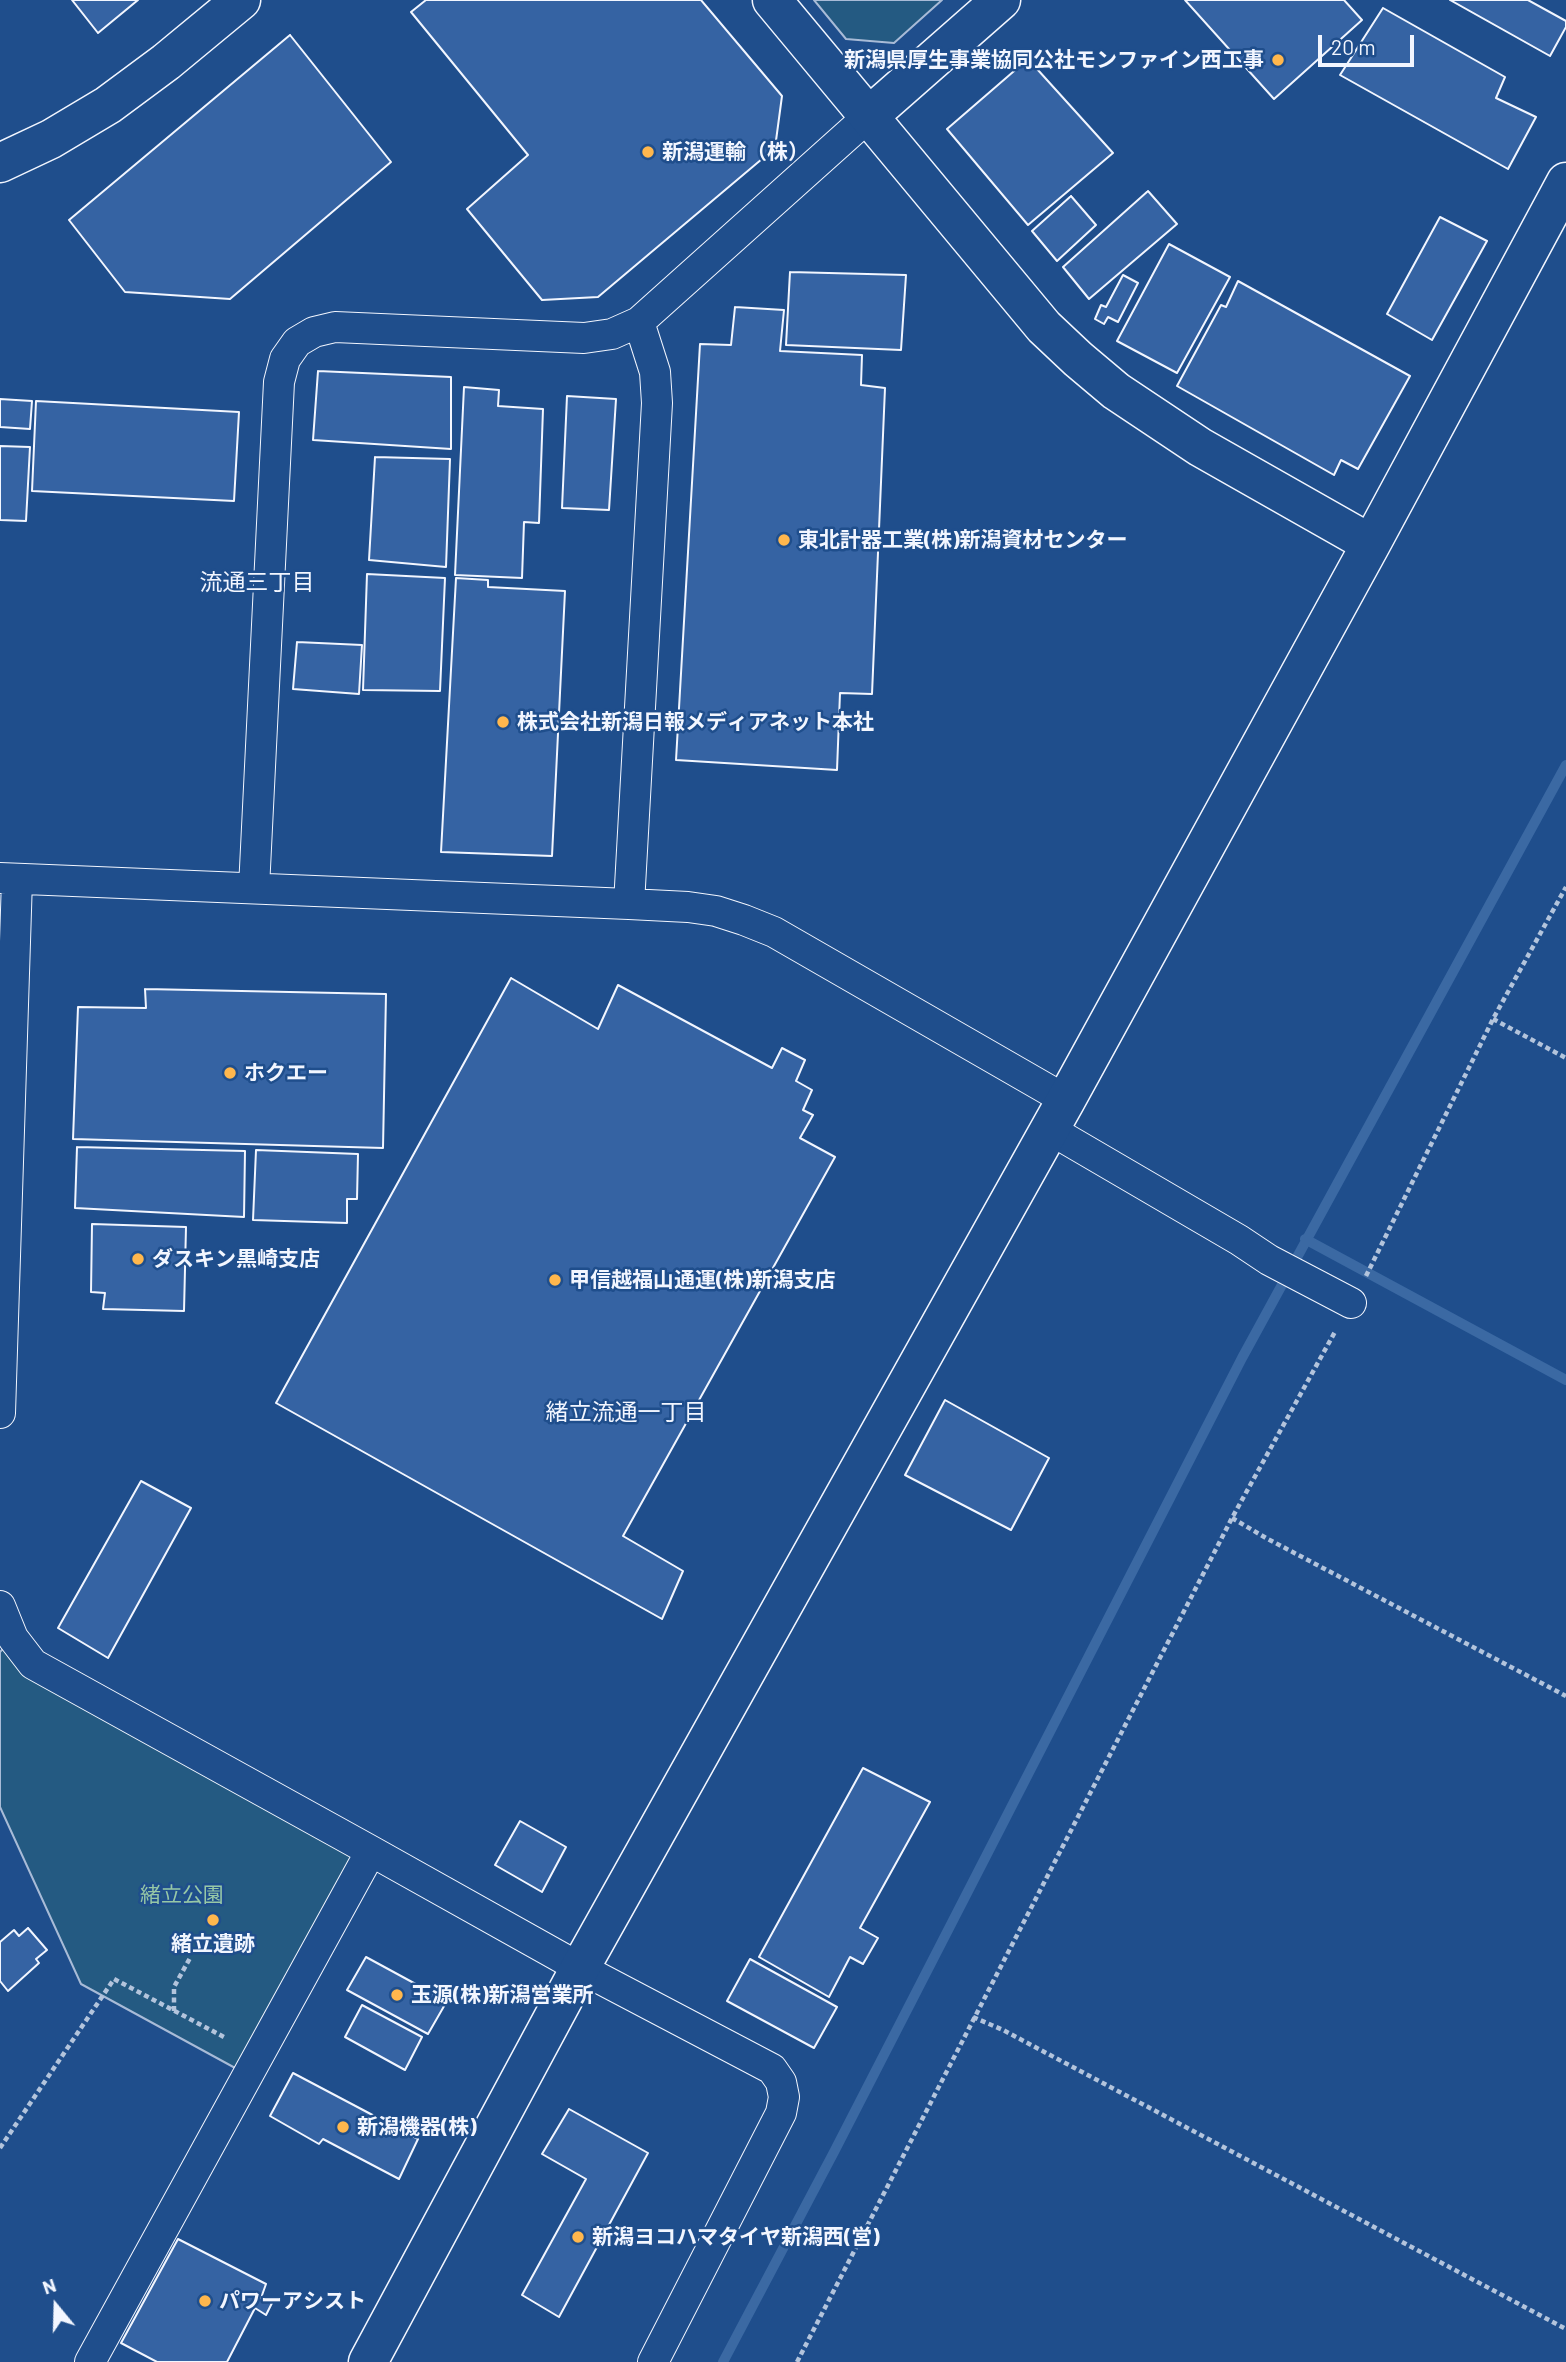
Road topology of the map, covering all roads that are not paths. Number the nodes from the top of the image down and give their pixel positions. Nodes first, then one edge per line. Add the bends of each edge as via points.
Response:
1 (241, 0) edge
2 (772, 0) edge
3 (1001, 0) edge
4 (869, 116) junction
5 (0, 163) edge
6 (1566, 182) edge
7 (639, 322) junction
8 (1371, 544) junction
9 (8, 878) edge
10 (254, 888) junction
11 (629, 904) junction
12 (1057, 1114) junction
13 (1351, 1295) road end
14 (0, 1413) edge
15 (0, 1606) edge
16 (7, 1645) edge
17 (371, 1850) junction
18 (579, 1968) junction
19 (90, 2362) edge
20 (368, 2362) edge
21 (653, 2362) edge

1 - 5 street via 108,105
2 - 4 street
3 - 4 street
4 - 7 street
4 - 8 street via 1044,327 1078,359 1116,391 1200,447
6 - 8 street
7 - 10 street via 612,334 584,338 335,327 297,342 285,359 279,382
7 - 11 street via 655,372 657,403
8 - 12 street
9 - 10 street
9 - 14 street
10 - 11 street
11 - 12 street via 716,912 774,932
12 - 13 street via 1269,1260
12 - 18 street
15 - 16 street
16 - 17 street via 33,1664
17 - 18 street
17 - 19 street
18 - 20 street
18 - 21 street via 772,2069 784,2097 781,2113

